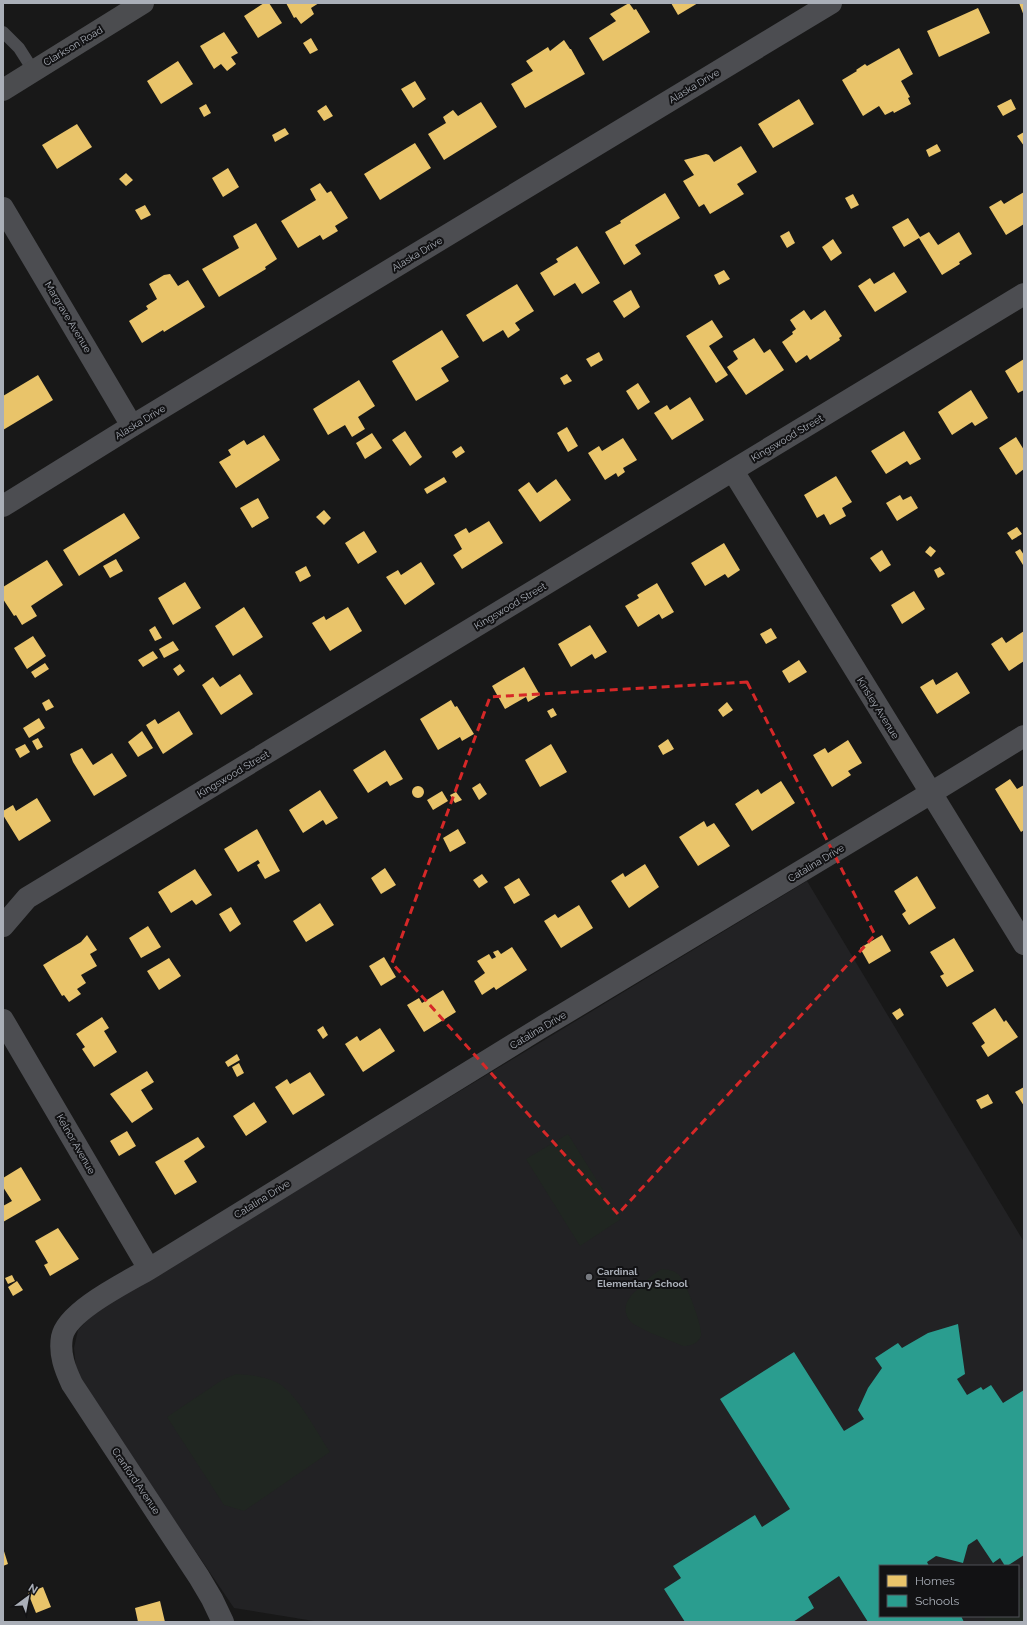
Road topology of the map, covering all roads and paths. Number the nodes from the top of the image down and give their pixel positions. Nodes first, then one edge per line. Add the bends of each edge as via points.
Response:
1 (143, 3) edge
2 (831, 3) edge
3 (3, 32) edge
4 (33, 70) junction
5 (3, 90) edge
6 (3, 208) edge
7 (1024, 294) edge
8 (132, 426) junction
9 (732, 471) junction
10 (3, 506) edge
11 (1024, 736) edge
12 (931, 793) junction
13 (3, 926) edge
14 (1024, 944) edge
15 (3, 1020) edge
16 (149, 1269) junction
17 (62, 1336) joint
18 (223, 1622) edge

1 - 4 street, Clarkson Road
2 - 8 street, Alaska Drive
3 - 4 lane via 19,48
4 - 5 street, Clarkson Road
6 - 8 street, Margrave Avenue
7 - 9 street, Kingswood Street
8 - 10 street, Alaska Drive
9 - 12 street, Kinsley Avenue
9 - 13 street, Kingswood Street via 27,898
11 - 12 street, Catalina Drive
12 - 14 street, Kinsley Avenue
12 - 16 street, Catalina Drive via 537,1030
15 - 16 street, Kelnor Avenue
16 - 17 street, Catalina Drive via 94,1301 69,1324
17 - 18 street, Cranford Avenue via 61,1354 72,1384 199,1577

